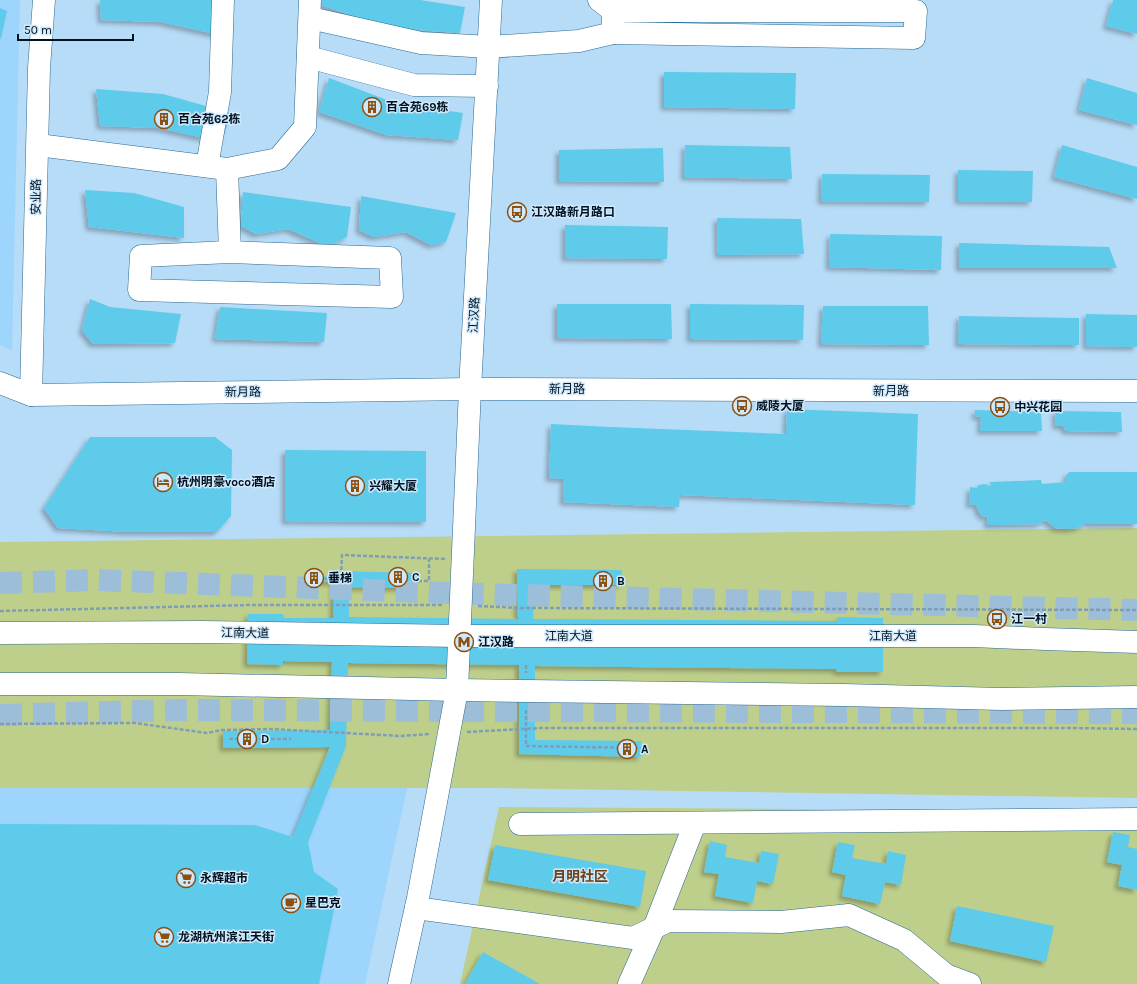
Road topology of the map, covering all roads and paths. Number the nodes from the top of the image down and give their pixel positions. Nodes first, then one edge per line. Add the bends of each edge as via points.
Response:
1 (44, 0) edge
2 (223, 0) edge
3 (491, 0) edge
4 (606, 5) edge
5 (310, 9) edge
6 (613, 33) junction
7 (489, 47) junction
8 (308, 57) junction
9 (487, 86) junction
10 (38, 145) junction
11 (217, 168) junction
12 (230, 252) junction
13 (0, 383) edge
14 (470, 389) junction
15 (1137, 392) edge
16 (32, 395) junction
17 (429, 558) junction
18 (462, 560) junction
19 (319, 579) dead end
20 (418, 581) dead end
21 (461, 605) junction
22 (1137, 610) edge
23 (0, 611) edge
24 (0, 633) edge
25 (459, 636) junction
26 (1137, 642) edge
27 (526, 665) dead end
28 (526, 680) dead end
29 (0, 684) edge
30 (457, 690) junction
31 (1137, 697) edge
32 (526, 709) dead end
33 (0, 724) edge
34 (1137, 730) edge
35 (449, 733) junction
36 (229, 739) dead end
37 (291, 739) dead end
38 (638, 748) dead end
39 (1137, 819) edge
40 (695, 823) junction
41 (520, 824) dead end
42 (416, 908) junction
43 (654, 928) junction
44 (399, 984) edge
45 (629, 984) edge
46 (970, 984) edge

1 - 10 street, 安业路 via 39,68
2 - 11 street
3 - 7 street, 江汉路
4 - 6 street
4 - 6 street via 916,11 914,38
5 - 7 street via 421,43
5 - 8 street
6 - 7 street via 579,41
7 - 9 street, 江汉路
8 - 9 street via 414,85
8 - 11 street via 305,127 278,160
9 - 14 street, 江汉路
10 - 11 street
10 - 16 street, 安业路
11 - 12 street
12 - 12 street via 141,256 139,290 392,297 390,258
13 - 16 street, 新月路
14 - 15 street, 新月路
14 - 16 street, 新月路
14 - 18 street, 江汉路
17 - 18 path
17 - 19 path via 342,555 341,578
17 - 20 path via 429,581
18 - 21 street, 江汉路
21 - 22 path via 521,608
21 - 23 path via 250,605
21 - 25 street, 江汉路
24 - 25 street, 江南大道 via 187,632
25 - 26 street, 江南大道 via 973,636
25 - 30 street, 江汉路
27 - 28 path
29 - 30 street via 179,684
30 - 31 street via 1002,698
30 - 35 street, 江汉路
32 - 38 path via 526,746
33 - 35 path via 135,723 207,733 221,730 270,729 401,736
34 - 35 path via 540,728
35 - 42 street, 江汉路
36 - 37 path
39 - 40 street
40 - 41 street
40 - 43 street
42 - 43 street via 633,938
42 - 44 street, 江汉路
43 - 45 street
43 - 46 street via 668,921 781,922 849,915 904,940 946,975

